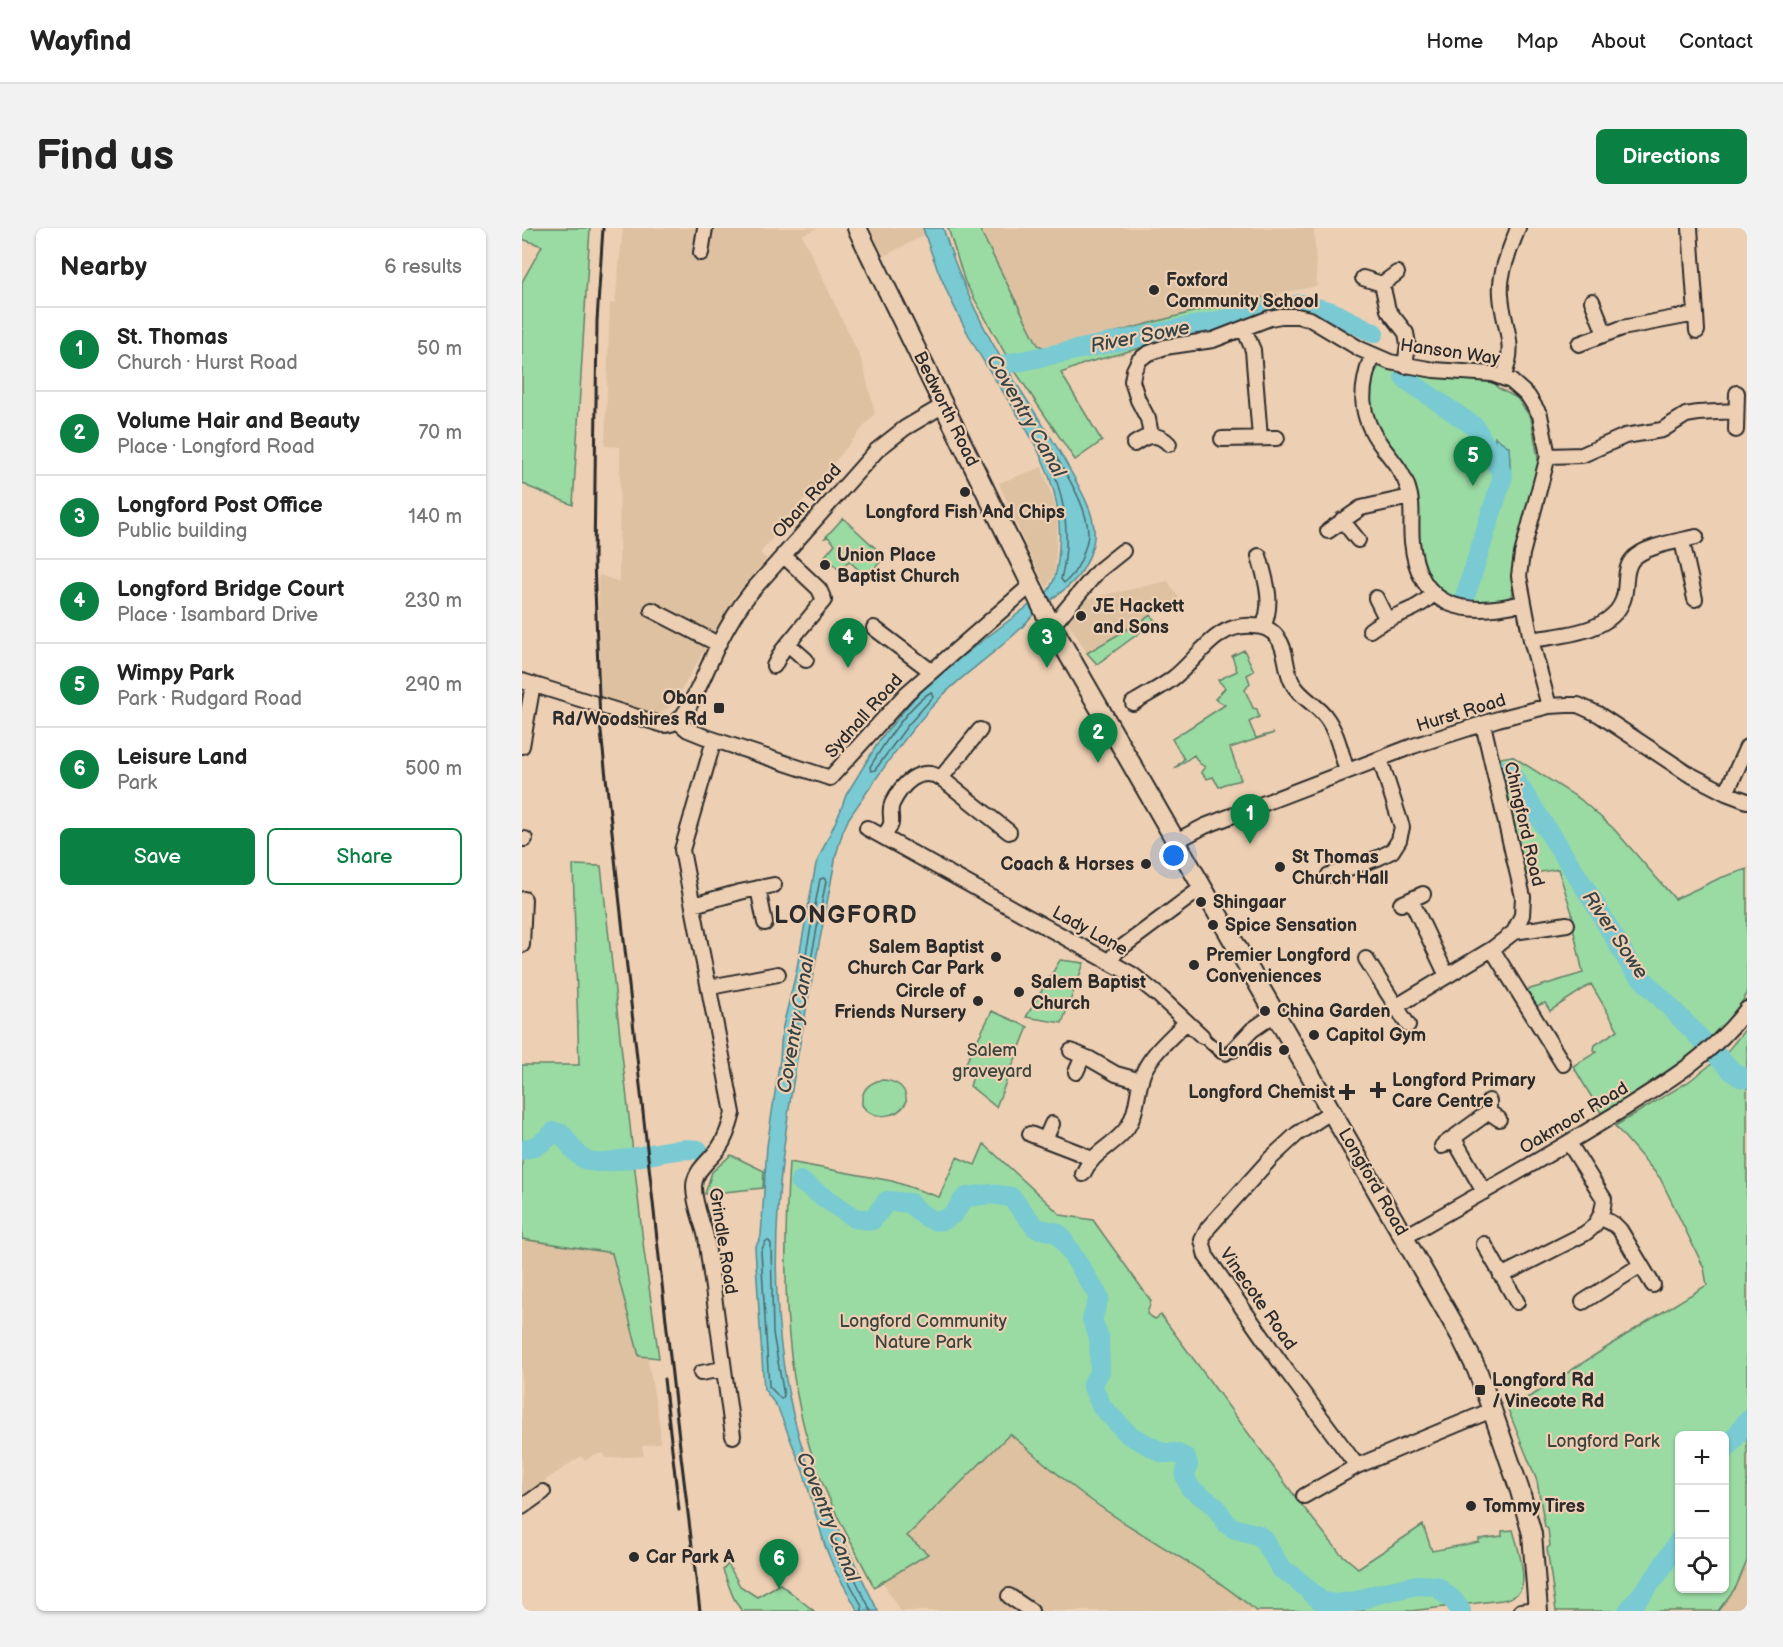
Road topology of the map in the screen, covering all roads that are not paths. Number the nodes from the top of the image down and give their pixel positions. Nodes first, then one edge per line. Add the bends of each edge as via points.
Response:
1 (705, 228) edge
2 (857, 228) edge
3 (1518, 228) edge
4 (1690, 228) edge
5 (701, 254) dead end
6 (1397, 273) dead end
7 (1363, 278) dead end
8 (1382, 284) junction
9 (1592, 302) dead end
10 (1696, 314) junction
11 (1244, 329) junction
12 (1697, 331) dead end
13 (1605, 334) junction
14 (1579, 344) dead end
15 (1372, 355) junction
16 (1405, 366) junction
17 (1503, 377) junction
18 (1737, 393) dead end
19 (944, 405) junction
20 (1736, 411) junction
21 (1736, 430) dead end
22 (1151, 435) junction
23 (1260, 438) junction
24 (1277, 438) dead end
25 (1222, 439) dead end
26 (1134, 444) dead end
27 (1169, 444) dead end
28 (1548, 456) junction
29 (1410, 497) junction
30 (1342, 520) junction
31 (1328, 531) dead end
32 (1696, 537) dead end
33 (1358, 540) dead end
34 (1682, 541) junction
35 (1123, 551) dead end
36 (783, 555) junction
37 (1259, 556) dead end
38 (1032, 588) junction
39 (1434, 593) junction
40 (1376, 598) dead end
41 (1695, 599) dead end
42 (1523, 603) junction
43 (652, 610) dead end
44 (1387, 620) junction
45 (1050, 622) junction
46 (1263, 627) junction
47 (874, 628) dead end
48 (1370, 630) dead end
49 (1531, 640) junction
50 (718, 644) junction
51 (788, 644) junction
52 (806, 660) dead end
53 (774, 666) dead end
54 (931, 671) junction
55 (527, 682) edge
56 (1133, 703) dead end
57 (1549, 706) junction
58 (677, 721) junction
59 (1483, 724) junction
60 (980, 730) dead end
61 (714, 740) junction
62 (522, 746) edge
63 (1747, 747) edge
64 (1380, 759) junction
65 (1347, 771) junction
66 (941, 778) junction
67 (1726, 793) junction
68 (1747, 801) edge
69 (867, 828) dead end
70 (1009, 832) dead end
71 (884, 836) junction
72 (1176, 841) junction
73 (1329, 875) dead end
74 (774, 885) dead end
75 (1203, 887) junction
76 (758, 888) junction
77 (524, 899) dead end
78 (1412, 899) dead end
79 (693, 905) junction
80 (765, 923) dead end
81 (1567, 924) dead end
82 (1514, 932) junction
83 (522, 945) edge
84 (1492, 949) junction
85 (1366, 959) dead end
86 (1110, 962) junction
87 (778, 974) dead end
88 (1447, 976) junction
89 (710, 987) junction
90 (1397, 1006) junction
91 (1747, 1009) edge
92 (1275, 1014) junction
93 (1186, 1022) junction
94 (1408, 1025) dead end
95 (1202, 1036) joint
96 (1233, 1050) joint
97 (1563, 1064) dead end
98 (1076, 1072) dead end
99 (1141, 1081) junction
100 (1332, 1111) junction
101 (1492, 1111) dead end
102 (1052, 1124) dead end
103 (1030, 1134) dead end
104 (1045, 1140) junction
105 (1569, 1143) junction
106 (1091, 1159) junction
107 (1083, 1174) dead end
108 (1484, 1192) junction
109 (1600, 1217) junction
110 (1404, 1237) junction
111 (1484, 1244) dead end
112 (1641, 1265) junction
113 (1501, 1276) junction
114 (1653, 1285) dead end
115 (1517, 1302) dead end
116 (1583, 1302) dead end
117 (723, 1370) junction
118 (701, 1373) dead end
119 (1492, 1410) junction
120 (733, 1436) dead end
121 (1357, 1466) junction
122 (543, 1492) dead end
123 (1304, 1496) dead end
124 (522, 1507) edge
125 (1009, 1596) dead end
126 (1532, 1610) edge
127 (1031, 1611) edge

1 - 5 street
2 - 19 main road, Bedworth Road
3 - 17 street via 1501,282 1510,341 1509,363
4 - 10 street
6 - 8 street
7 - 8 street
8 - 16 street via 1388,310 1406,333
9 - 13 street
10 - 12 street
10 - 13 street
11 - 15 street, Hanson Way via 1270,318 1297,316 1321,324
11 - 22 street, Hanson Way via 1213,340 1155,350 1139,360 1132,381
11 - 23 street via 1253,350
13 - 14 street
15 - 16 street, Hanson Way
15 - 29 street via 1364,377 1365,414 1373,435 1402,474
16 - 17 street, Hanson Way
17 - 28 street, Hanson Way via 1534,404
18 - 20 street
19 - 36 street, Oban Road via 877,450
19 - 38 main road, Bedworth Road
20 - 21 street
20 - 28 street via 1686,415 1662,430 1625,436 1582,455
22 - 26 street
22 - 27 street
23 - 24 street
23 - 25 street
28 - 42 street, Hanson Way via 1520,565
29 - 30 street via 1361,508
29 - 39 street via 1414,556
30 - 31 street
30 - 33 street
32 - 34 street
34 - 41 street
34 - 49 street via 1644,551 1632,560 1623,599 1617,612 1605,622
35 - 45 street via 1098,571
36 - 50 street, Oban Road via 741,604
36 - 51 street via 824,597 821,606
37 - 46 street via 1269,602
38 - 45 main road, Longford Road
38 - 54 street, Sydnall Road
39 - 42 street via 1464,609 1494,609
39 - 44 street via 1418,607
40 - 44 street
42 - 49 street, Hanson Way
43 - 50 street
44 - 48 street
45 - 72 main road, Longford Road
46 - 56 street via 1239,627 1215,637 1173,679
46 - 65 street via 1276,635 1281,644 1287,673 1296,688 1331,724
47 - 54 street
49 - 57 street, Hanson Way
50 - 58 street, Oban Road via 703,679
51 - 52 street
51 - 53 street
54 - 61 street, Sydnall Road via 830,778
55 - 58 street, Sydnall Road via 663,725
55 - 62 street
57 - 59 street, Hurst Road
57 - 67 street, Hurst Road via 1578,705 1598,714
58 - 61 street, Sydnall Road
59 - 64 street, Hurst Road
59 - 82 street, Chingford Road via 1523,897 1522,915
60 - 66 street
61 - 79 street, Grindle Road via 682,845
63 - 67 street
64 - 65 street, Hurst Road
64 - 73 street via 1402,827 1399,840 1392,851
65 - 72 street, Hurst Road
66 - 70 street
66 - 71 street via 924,774 907,782 892,805 891,823
67 - 68 street, Hurst Road
69 - 71 street, Lady Lane
71 - 86 street, Lady Lane
72 - 75 main road, Longford Road
74 - 76 street
75 - 86 street via 1117,951
75 - 92 main road, Longford Road
76 - 79 street
76 - 80 street
77 - 83 street
78 - 88 street
79 - 89 street, Grindle Road
81 - 82 street
82 - 84 street
84 - 88 street
84 - 97 street
85 - 90 street
86 - 93 street, Lady Lane via 1152,990
87 - 89 street
88 - 90 street
89 - 117 street, Grindle Road via 733,1113 719,1148 698,1174 694,1187 706,1237
90 - 94 street
91 - 105 street, Oakmoor Road via 1705,1055
92 - 96 street, Lady Lane
92 - 100 main road, Longford Road
93 - 95 street, Lady Lane
93 - 99 street via 1148,1064
95 - 96 street, Lady Lane via 1224,1054
98 - 99 street via 1077,1053 1116,1074
99 - 106 street via 1135,1112 1126,1128
100 - 110 main road, Longford Road
100 - 121 street, Vinecote Road via 1297,1134 1269,1161 1208,1228 1202,1240 1206,1256
101 - 108 street via 1448,1143
102 - 104 street
103 - 104 street
104 - 106 street
105 - 108 street, Oakmoor Road
105 - 109 street via 1604,1198
106 - 107 street
108 - 110 street, Oakmoor Road
109 - 112 street via 1620,1230
109 - 113 street via 1591,1230
110 - 119 main road, Longford Road via 1460,1335
111 - 113 street
112 - 114 street
112 - 116 street
113 - 115 street
117 - 118 street
117 - 120 street, Grindle Road
119 - 121 street
119 - 126 main road, Longford Road via 1532,1534
121 - 123 street
122 - 124 street
125 - 127 street

